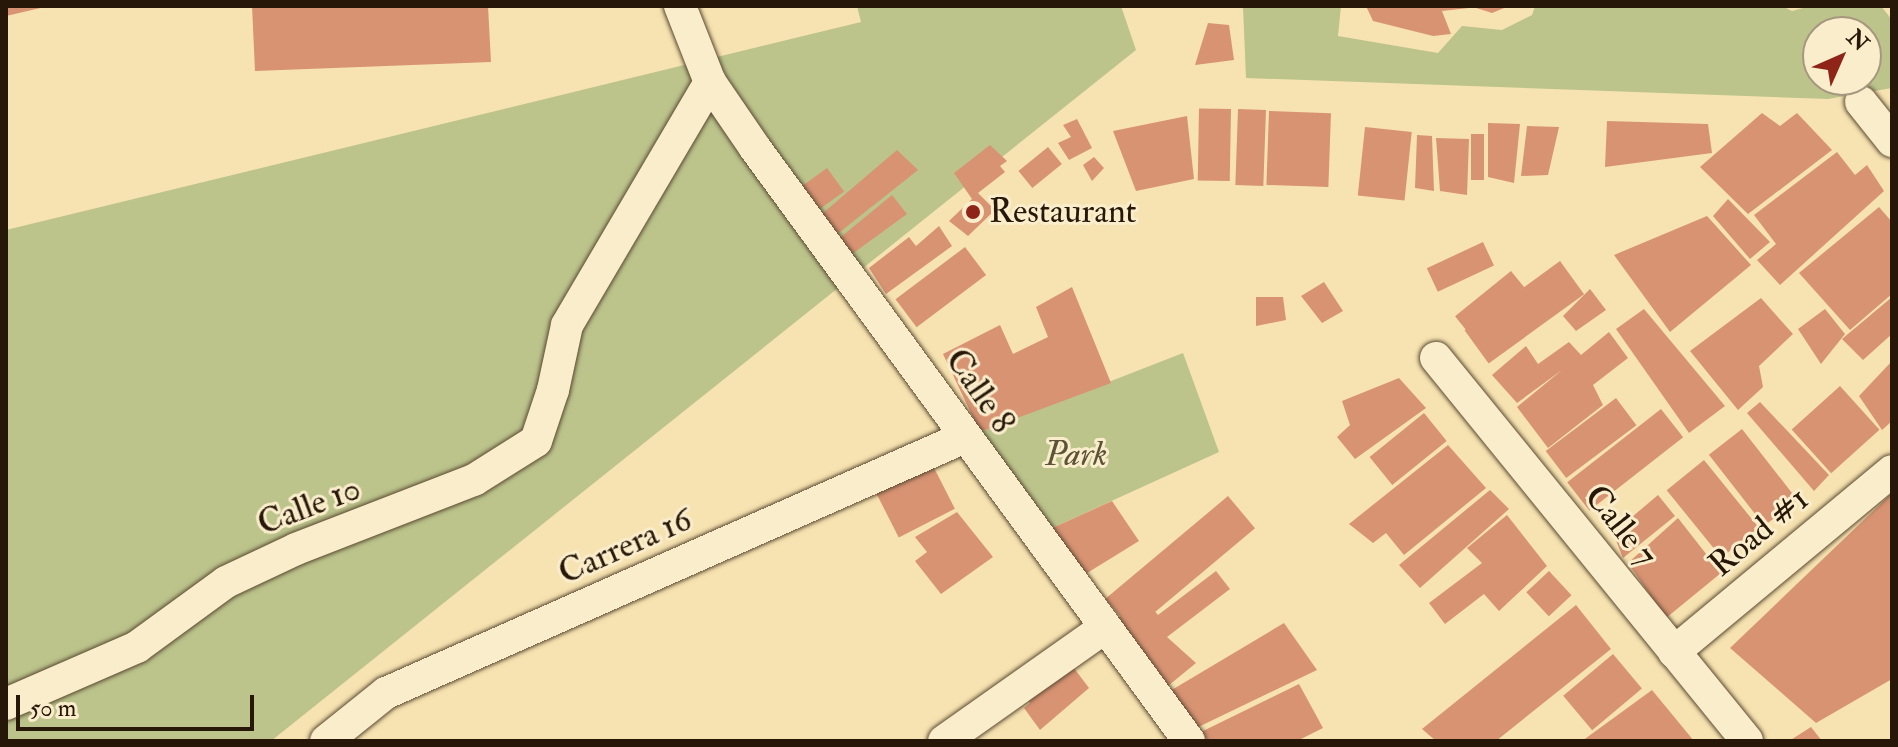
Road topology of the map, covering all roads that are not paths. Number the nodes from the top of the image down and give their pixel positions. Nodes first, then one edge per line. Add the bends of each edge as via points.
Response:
1 (680, 6) edge
2 (710, 82) junction
3 (1861, 102) dead end
4 (1892, 141) edge
5 (1436, 358) dead end
6 (965, 437) junction
7 (1892, 471) edge
8 (1104, 628) junction
9 (1674, 652) junction
10 (6, 704) edge
11 (326, 741) edge
12 (944, 741) edge
13 (1189, 741) edge
14 (1747, 741) edge

1 - 2 street, Calle 8
2 - 6 street, Calle 8
2 - 10 street, Calle 10 via 567,325 536,441 446,492 296,549 226,582 137,647
3 - 4 street
5 - 9 street, Calle 7
6 - 8 street, Calle 8
6 - 11 street, Carrera 16 via 386,693
7 - 9 street, Road #1
8 - 12 street
8 - 13 street, Calle 8
9 - 14 street, Calle 7

